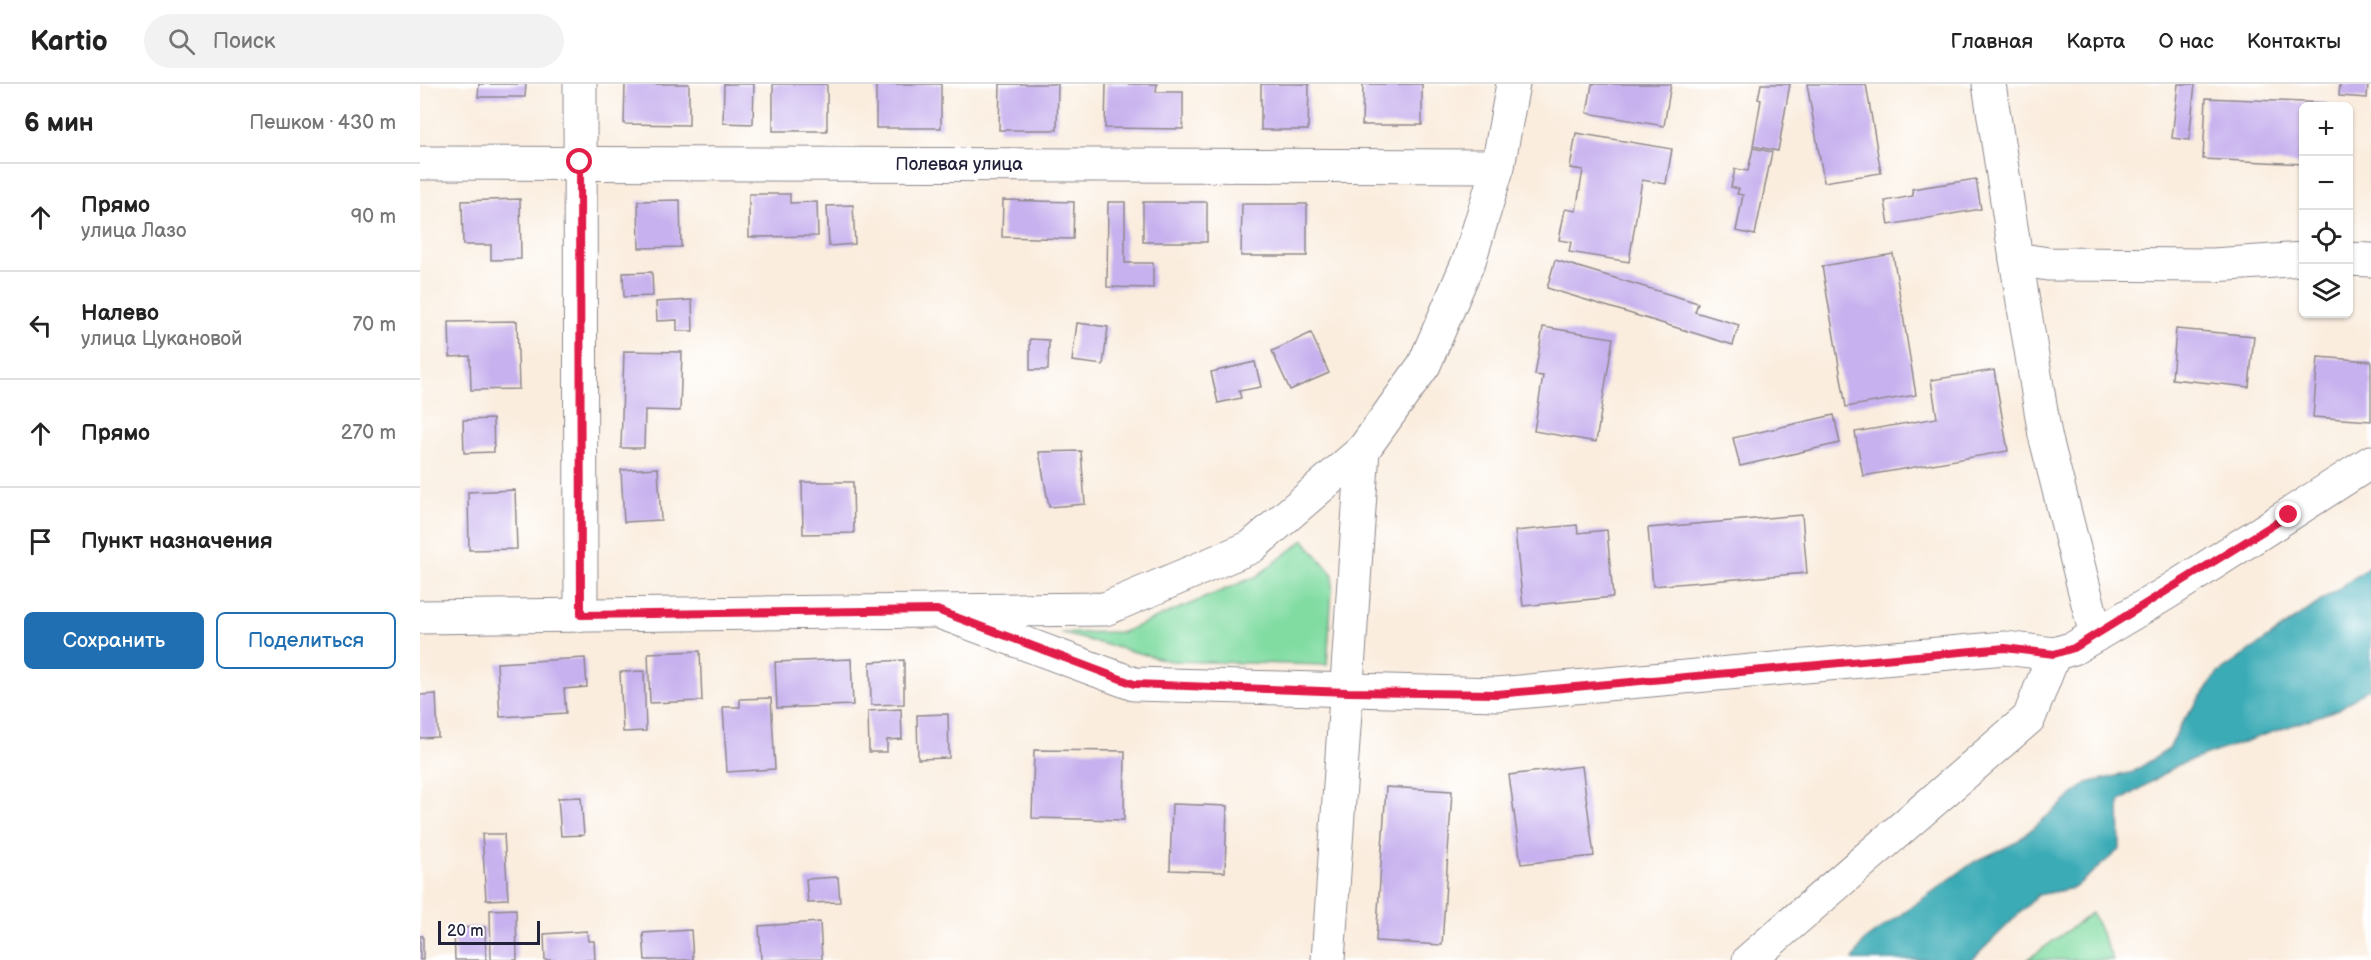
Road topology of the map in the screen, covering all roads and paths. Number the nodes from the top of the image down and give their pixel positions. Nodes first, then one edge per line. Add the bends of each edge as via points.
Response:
1 (580, 84) edge
2 (1513, 84) edge
3 (1989, 84) edge
4 (580, 162) junction
5 (420, 163) edge
6 (1498, 166) junction
7 (2016, 259) junction
8 (2299, 259) edge
9 (2353, 259) edge
10 (2371, 260) edge
11 (1363, 450) junction
12 (2371, 462) edge
13 (937, 610) junction
14 (581, 615) junction
15 (420, 616) edge
16 (2096, 635) junction
17 (2054, 654) junction
18 (1348, 692) junction
19 (1328, 960) edge
20 (1749, 960) edge

1 - 4 street
2 - 6 street
3 - 7 street
4 - 5 street, Полевая улица
4 - 6 street, Полевая улица
4 - 14 street
6 - 11 street via 1470,258 1424,365
7 - 8 street via 2048,264 2212,265
7 - 16 street via 2044,435
9 - 10 street
11 - 13 street via 1251,547 1105,609
11 - 18 street
12 - 16 street
13 - 14 street
13 - 18 street via 1134,684
14 - 15 street
16 - 17 street
17 - 18 street via 2005,648 1497,694
17 - 20 street via 2029,718
18 - 19 street

